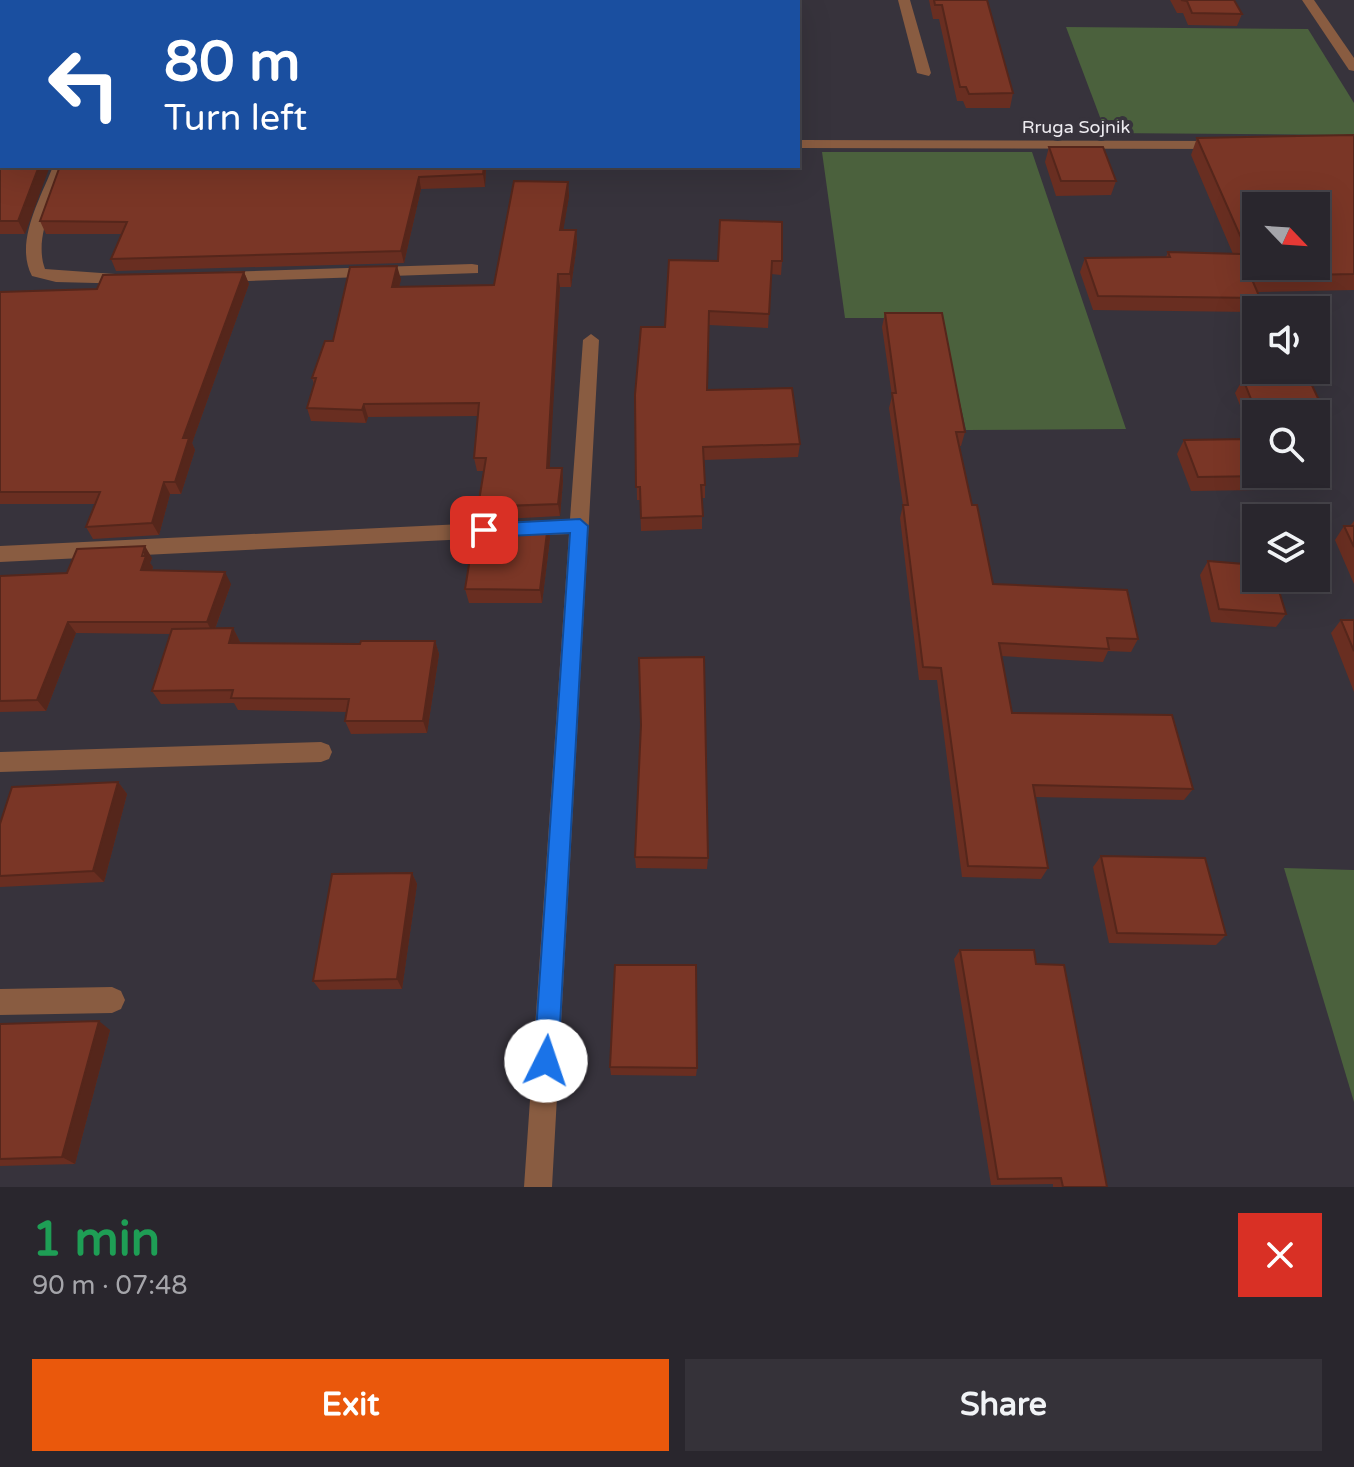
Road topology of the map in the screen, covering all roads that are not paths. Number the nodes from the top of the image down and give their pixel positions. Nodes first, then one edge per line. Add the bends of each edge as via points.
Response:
1 (904, 0) edge
2 (1308, 0) edge
3 (1354, 67) edge
4 (924, 73) dead end
5 (800, 144) edge
6 (1244, 145) edge
7 (59, 168) edge
8 (472, 269) dead end
9 (207, 277) edge
10 (145, 279) edge
11 (591, 340) dead end
12 (580, 526) junction
13 (0, 554) edge
14 (321, 752) dead end
15 (0, 762) edge
16 (112, 1000) dead end
17 (0, 1002) edge
18 (538, 1187) edge

1 - 4 street
2 - 3 street
5 - 6 street, Rruga Sojnik
7 - 10 street via 33,245 32,262 38,272 78,279
8 - 9 street
11 - 12 street
12 - 13 street
12 - 18 street
14 - 15 street
16 - 17 street

